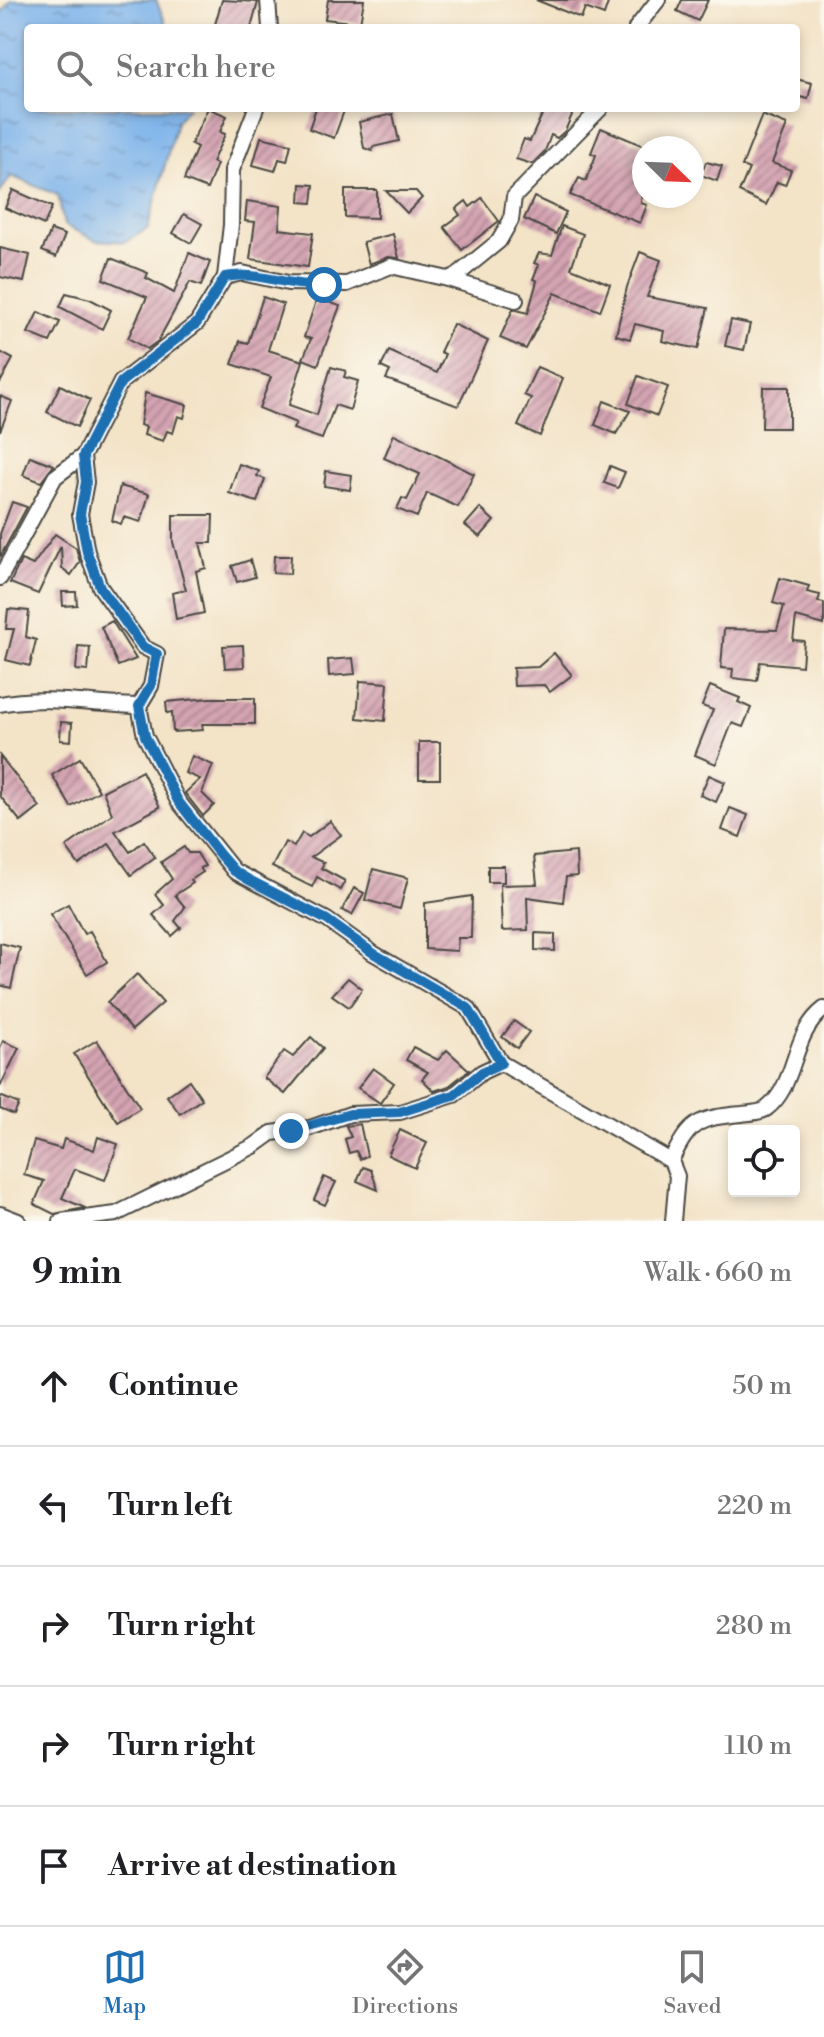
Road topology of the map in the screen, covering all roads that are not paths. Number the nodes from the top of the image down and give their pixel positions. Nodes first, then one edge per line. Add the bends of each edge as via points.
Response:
1 (268, 0) edge
2 (658, 0) edge
3 (270, 24) edge
4 (639, 24) edge
5 (254, 112) edge
6 (597, 112) edge
7 (225, 277) junction
8 (448, 279) junction
9 (516, 300) dead end
10 (83, 456) junction
11 (0, 578) edge
12 (0, 704) edge
13 (139, 706) junction
14 (824, 1009) edge
15 (501, 1063) junction
16 (671, 1161) junction
17 (0, 1214) edge
18 (18, 1221) edge
19 (61, 1221) edge
20 (673, 1221) edge

1 - 3 street
2 - 4 street
5 - 7 street via 232,170
6 - 8 street via 514,197 511,220 499,241 467,271
7 - 8 street via 242,273 288,283 347,284 391,266
7 - 10 street via 197,323 121,382
8 - 9 street
10 - 11 street via 55,477
10 - 13 street via 86,482 80,514 100,587 143,647 157,654 151,686
12 - 13 street via 39,699
13 - 15 street via 145,736 178,801 234,871 327,920 468,1008
14 - 16 street via 807,1022 781,1094 763,1111 702,1118 683,1136
15 - 16 street
15 - 19 street via 454,1095 400,1112 350,1114 310,1128 272,1133 116,1214
16 - 20 street via 677,1176
17 - 18 street

